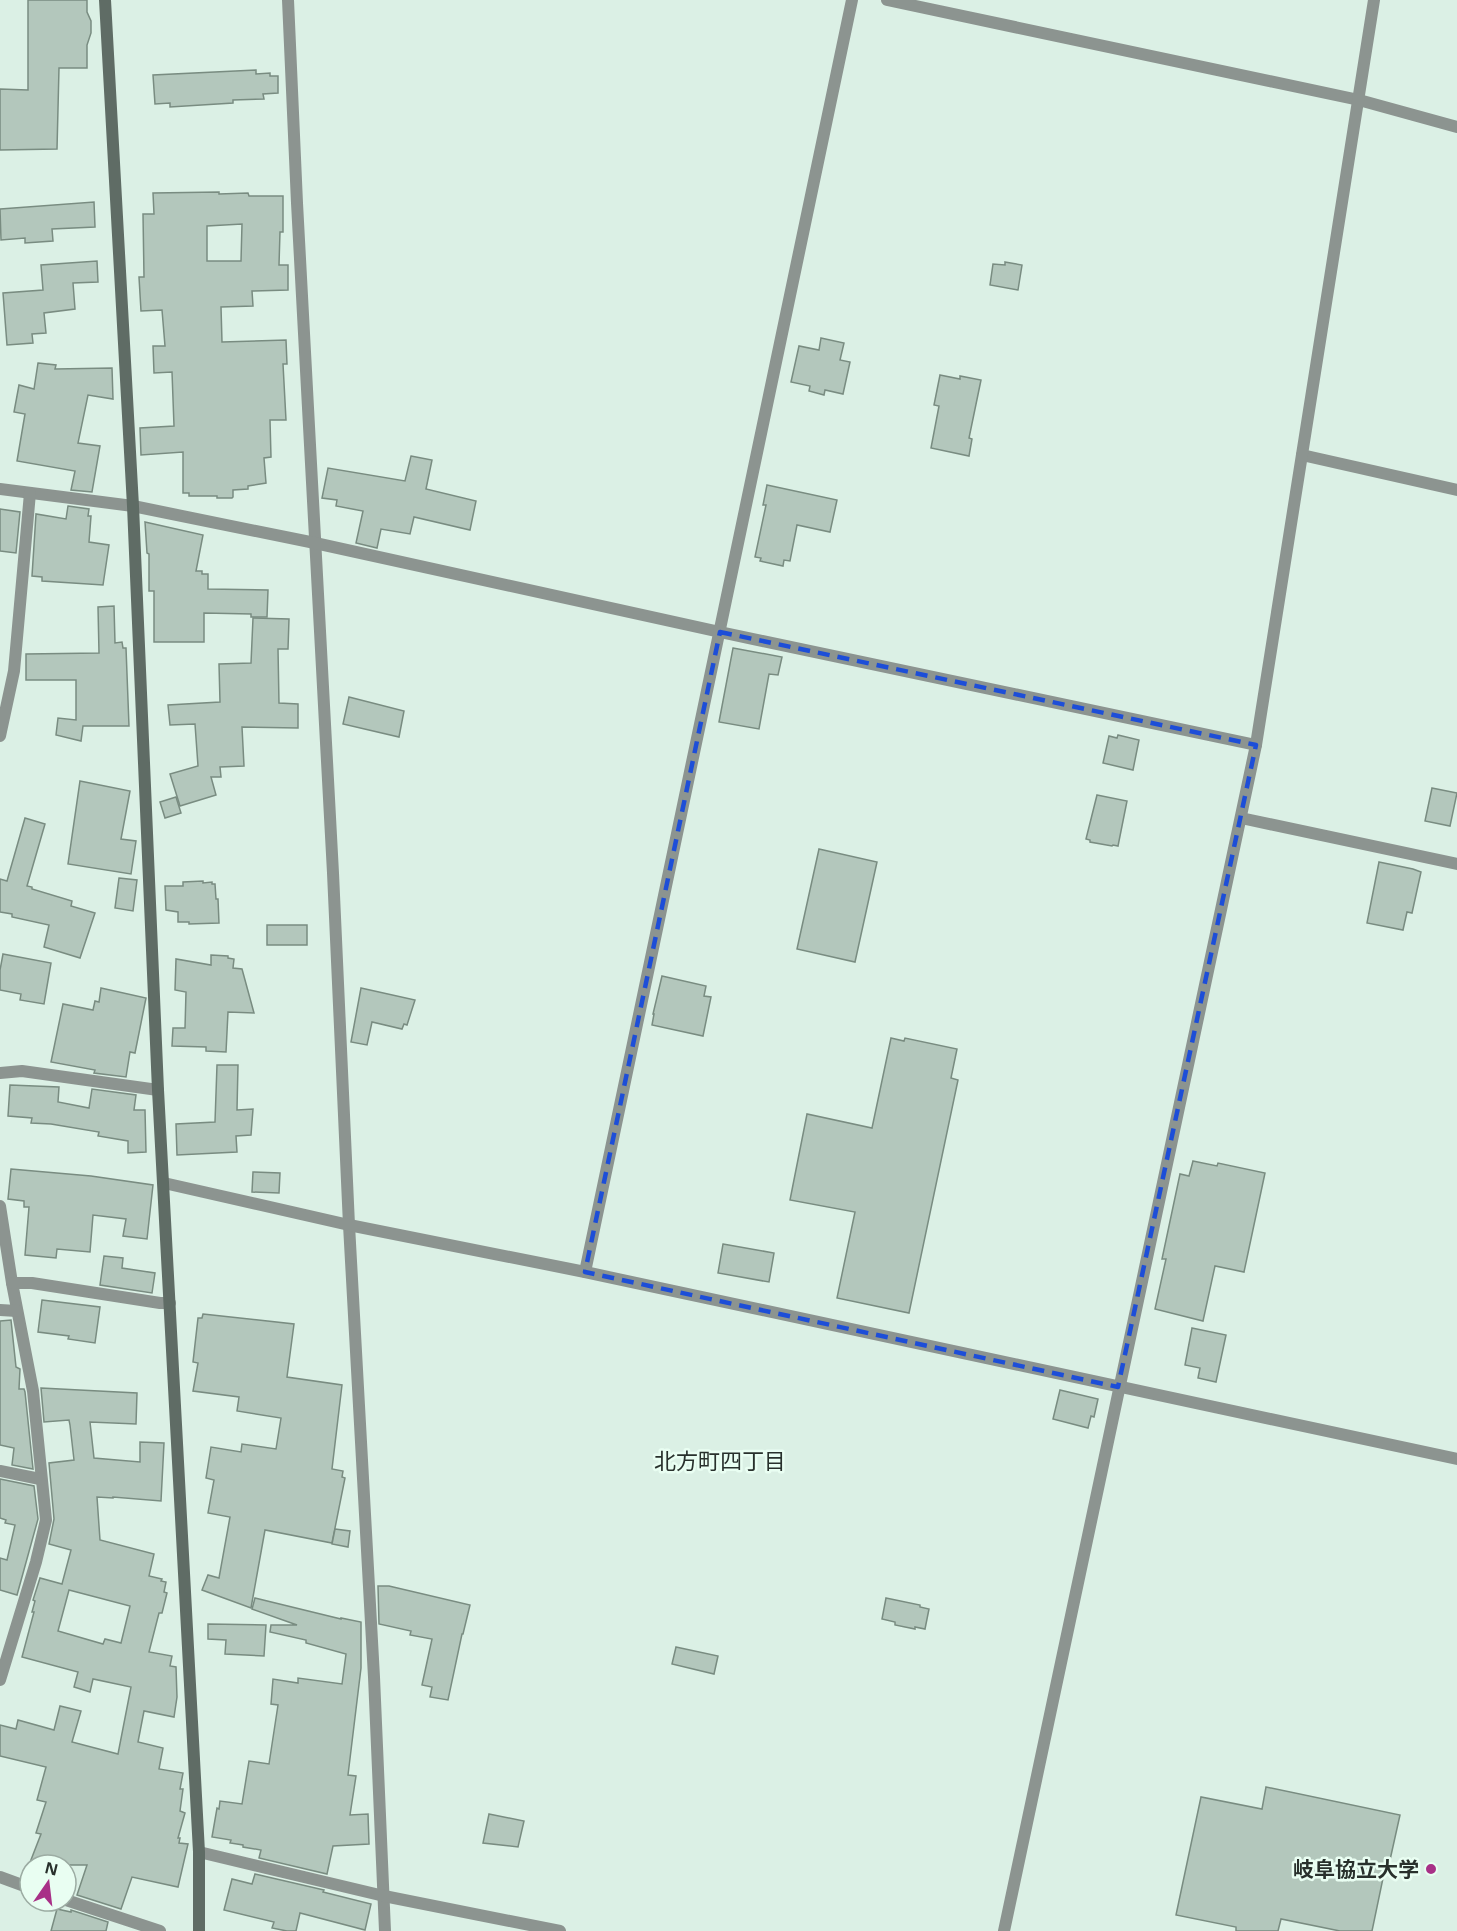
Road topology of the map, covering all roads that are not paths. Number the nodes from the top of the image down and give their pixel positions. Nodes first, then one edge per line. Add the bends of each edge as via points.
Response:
1 (105, 0) edge
2 (288, 0) edge
3 (852, 0) edge
4 (887, 0) edge
5 (1374, 0) edge
6 (1359, 100) junction
7 (1457, 127) edge
8 (1302, 455) junction
9 (0, 489) edge
10 (1457, 490) edge
11 (30, 494) junction
12 (133, 506) junction
13 (315, 543) junction
14 (720, 632) junction
15 (0, 736) edge
16 (1256, 745) junction
17 (1242, 818) junction
18 (1457, 864) edge
19 (0, 1073) edge
20 (158, 1090) junction
21 (164, 1184) junction
22 (0, 1206) edge
23 (349, 1225) junction
24 (585, 1272) junction
25 (12, 1283) junction
26 (170, 1303) junction
27 (0, 1310) edge
28 (17, 1311) junction
29 (1118, 1387) junction
30 (1457, 1459) edge
31 (0, 1471) edge
32 (40, 1479) junction
33 (0, 1680) edge
34 (199, 1852) junction
35 (0, 1877) edge
36 (18, 1884) edge
37 (384, 1896) junction
38 (78, 1904) edge
39 (160, 1931) edge
40 (199, 1931) edge
41 (385, 1931) edge
42 (560, 1931) edge
43 (1005, 1931) edge

1 - 12 street
2 - 13 street
3 - 14 street
4 - 6 street
5 - 6 street
6 - 7 street
6 - 8 street
8 - 10 street
8 - 16 street
9 - 11 street
11 - 12 street
11 - 15 street via 14,671
12 - 13 street
12 - 20 street
13 - 14 street
13 - 23 street
14 - 16 street
14 - 24 street
16 - 17 street
17 - 18 street
17 - 29 street
19 - 20 street via 22,1071
20 - 21 street
21 - 23 street
21 - 26 street
22 - 25 street
23 - 24 street
23 - 37 street
24 - 29 street
25 - 26 street
25 - 28 street
26 - 34 street
27 - 28 street
28 - 32 street via 33,1392
29 - 30 street
29 - 43 street
31 - 32 street
32 - 33 street via 46,1520
34 - 37 street
34 - 40 street
35 - 36 street
37 - 41 street
37 - 42 street
38 - 39 street

